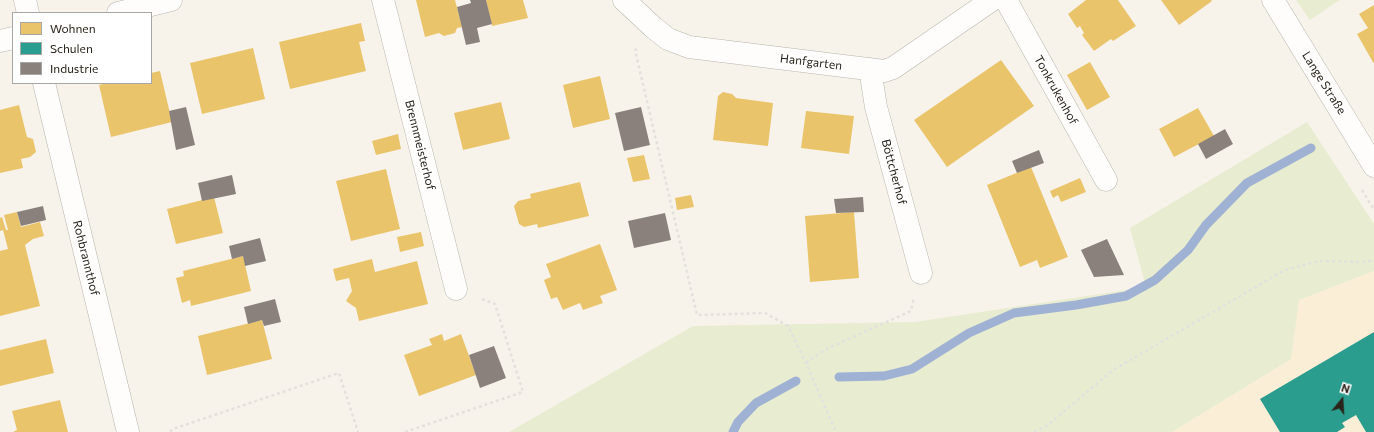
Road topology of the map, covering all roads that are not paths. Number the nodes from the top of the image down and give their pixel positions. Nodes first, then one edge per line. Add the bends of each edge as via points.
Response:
1 (25, 0) edge
2 (171, 0) edge
3 (383, 0) edge
4 (624, 0) edge
5 (992, 0) edge
6 (1006, 0) edge
7 (1273, 0) edge
8 (28, 12) edge
9 (122, 12) edge
10 (12, 38) edge
11 (0, 41) edge
12 (870, 69) junction
13 (44, 84) edge
14 (1374, 166) edge
15 (1106, 180) dead end
16 (920, 273) road end
17 (456, 289) road end
18 (128, 432) edge

1 - 8 street
2 - 9 street
3 - 17 street, Brennmeisterhof
4 - 12 street, Hanfgarten via 668,39 689,46
5 - 12 street, Hanfgarten via 893,68 884,71
6 - 15 street, Tonkrukenhof
7 - 14 street, Lange Straße
10 - 11 street
12 - 16 street, Böttcherhof via 876,107
13 - 18 street, Rohbrannthof

